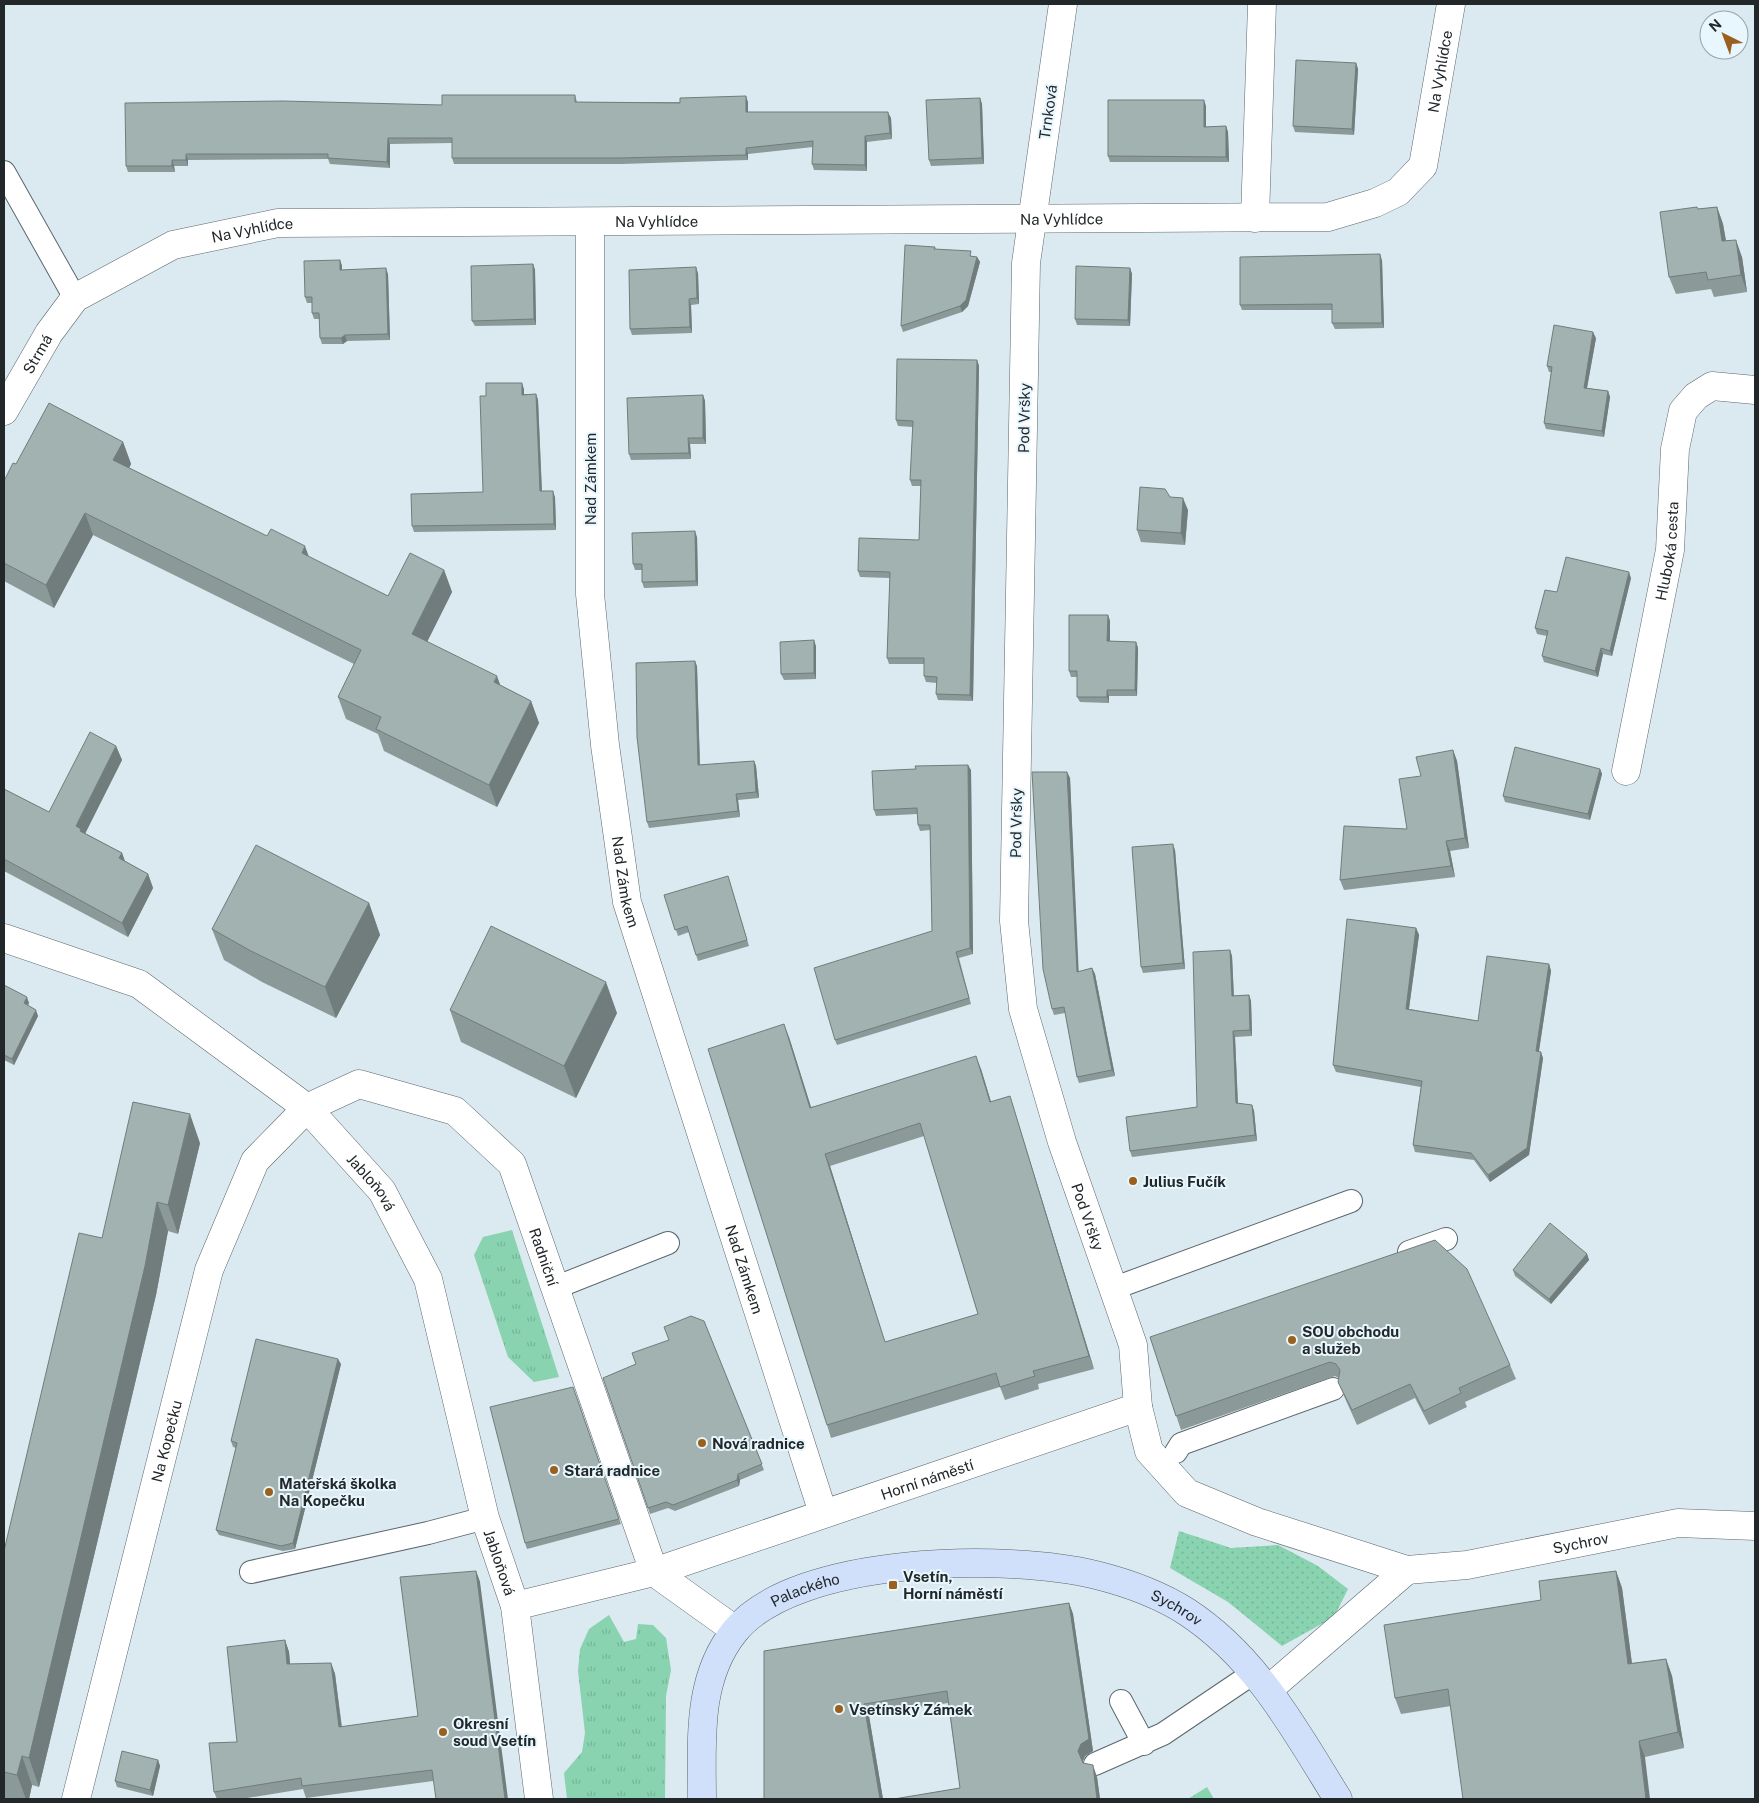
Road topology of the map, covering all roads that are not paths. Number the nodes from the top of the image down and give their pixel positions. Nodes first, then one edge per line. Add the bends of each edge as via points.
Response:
1 (1063, 4) edge
2 (1262, 4) edge
3 (1451, 4) edge
4 (4, 172) edge
5 (1255, 218) junction
6 (1032, 220) junction
7 (590, 222) junction
8 (75, 298) junction
9 (1755, 390) edge
10 (4, 411) edge
11 (1626, 771) dead end
12 (4, 938) edge
13 (307, 1108) junction
14 (1351, 1201) dead end
15 (1446, 1239) dead end
16 (668, 1244) dead end
17 (1390, 1258) edge
18 (557, 1287) junction
19 (1112, 1289) junction
20 (1333, 1389) dead end
21 (1138, 1407) junction
22 (1169, 1460) junction
23 (823, 1513) junction
24 (485, 1518) junction
25 (1755, 1526) edge
26 (1060, 1568) joint
27 (1407, 1570) junction
28 (251, 1572) dead end
29 (654, 1572) junction
30 (515, 1606) junction
31 (736, 1630) junction
32 (1262, 1681) junction
33 (1121, 1701) dead end
34 (1144, 1744) junction
35 (1095, 1764) edge
36 (76, 1799) edge
37 (539, 1799) edge
38 (702, 1799) edge
39 (1338, 1799) edge

1 - 6 street, Trnková
2 - 5 street
3 - 5 street, Na Vyhlídce via 1423,166 1398,192 1375,203 1328,217
4 - 8 lane
5 - 6 street, Na Vyhlídce
6 - 7 street, Na Vyhlídce
6 - 19 street, Pod Vršky via 1026,263 1014,921 1023,1009 1062,1142
7 - 8 street, Na Vyhlídce via 278,223 173,246
7 - 23 street, Nad Zámkem via 590,594 605,745 627,902
8 - 10 street, Strmá via 49,333
9 - 11 street, Hluboká cesta via 1712,386 1696,396 1682,411 1674,449 1670,550
12 - 13 street, Jabloňová via 138,984
13 - 18 street, Radniční via 359,1084 455,1111 512,1164
13 - 24 street, Jabloňová via 382,1191 428,1279
13 - 36 street, Na Kopečku via 255,1161 208,1270
14 - 19 lane
15 - 17 lane
16 - 18 lane
18 - 29 street, Radniční
19 - 21 street, Pod Vršky via 1142,1342
20 - 22 lane via 1181,1444
21 - 22 street via 1150,1451
21 - 23 street, Horní náměstí
22 - 27 street, Sychrov via 1187,1493 1257,1522
23 - 29 street, Horní náměstí
24 - 28 lane
24 - 30 street, Jabloňová
25 - 27 street, Sychrov via 1678,1523 1467,1565
26 - 31 street, Palackého via 984,1563 858,1574 826,1581 769,1603
26 - 32 street, Sychrov via 1121,1582 1167,1600 1216,1634
27 - 32 street
29 - 30 street, Horní náměstí
29 - 31 street
30 - 37 street
31 - 38 street, Palackého via 722,1649 707,1691 702,1734
32 - 34 lane
32 - 39 street, Sychrov
33 - 34 lane
34 - 35 lane

